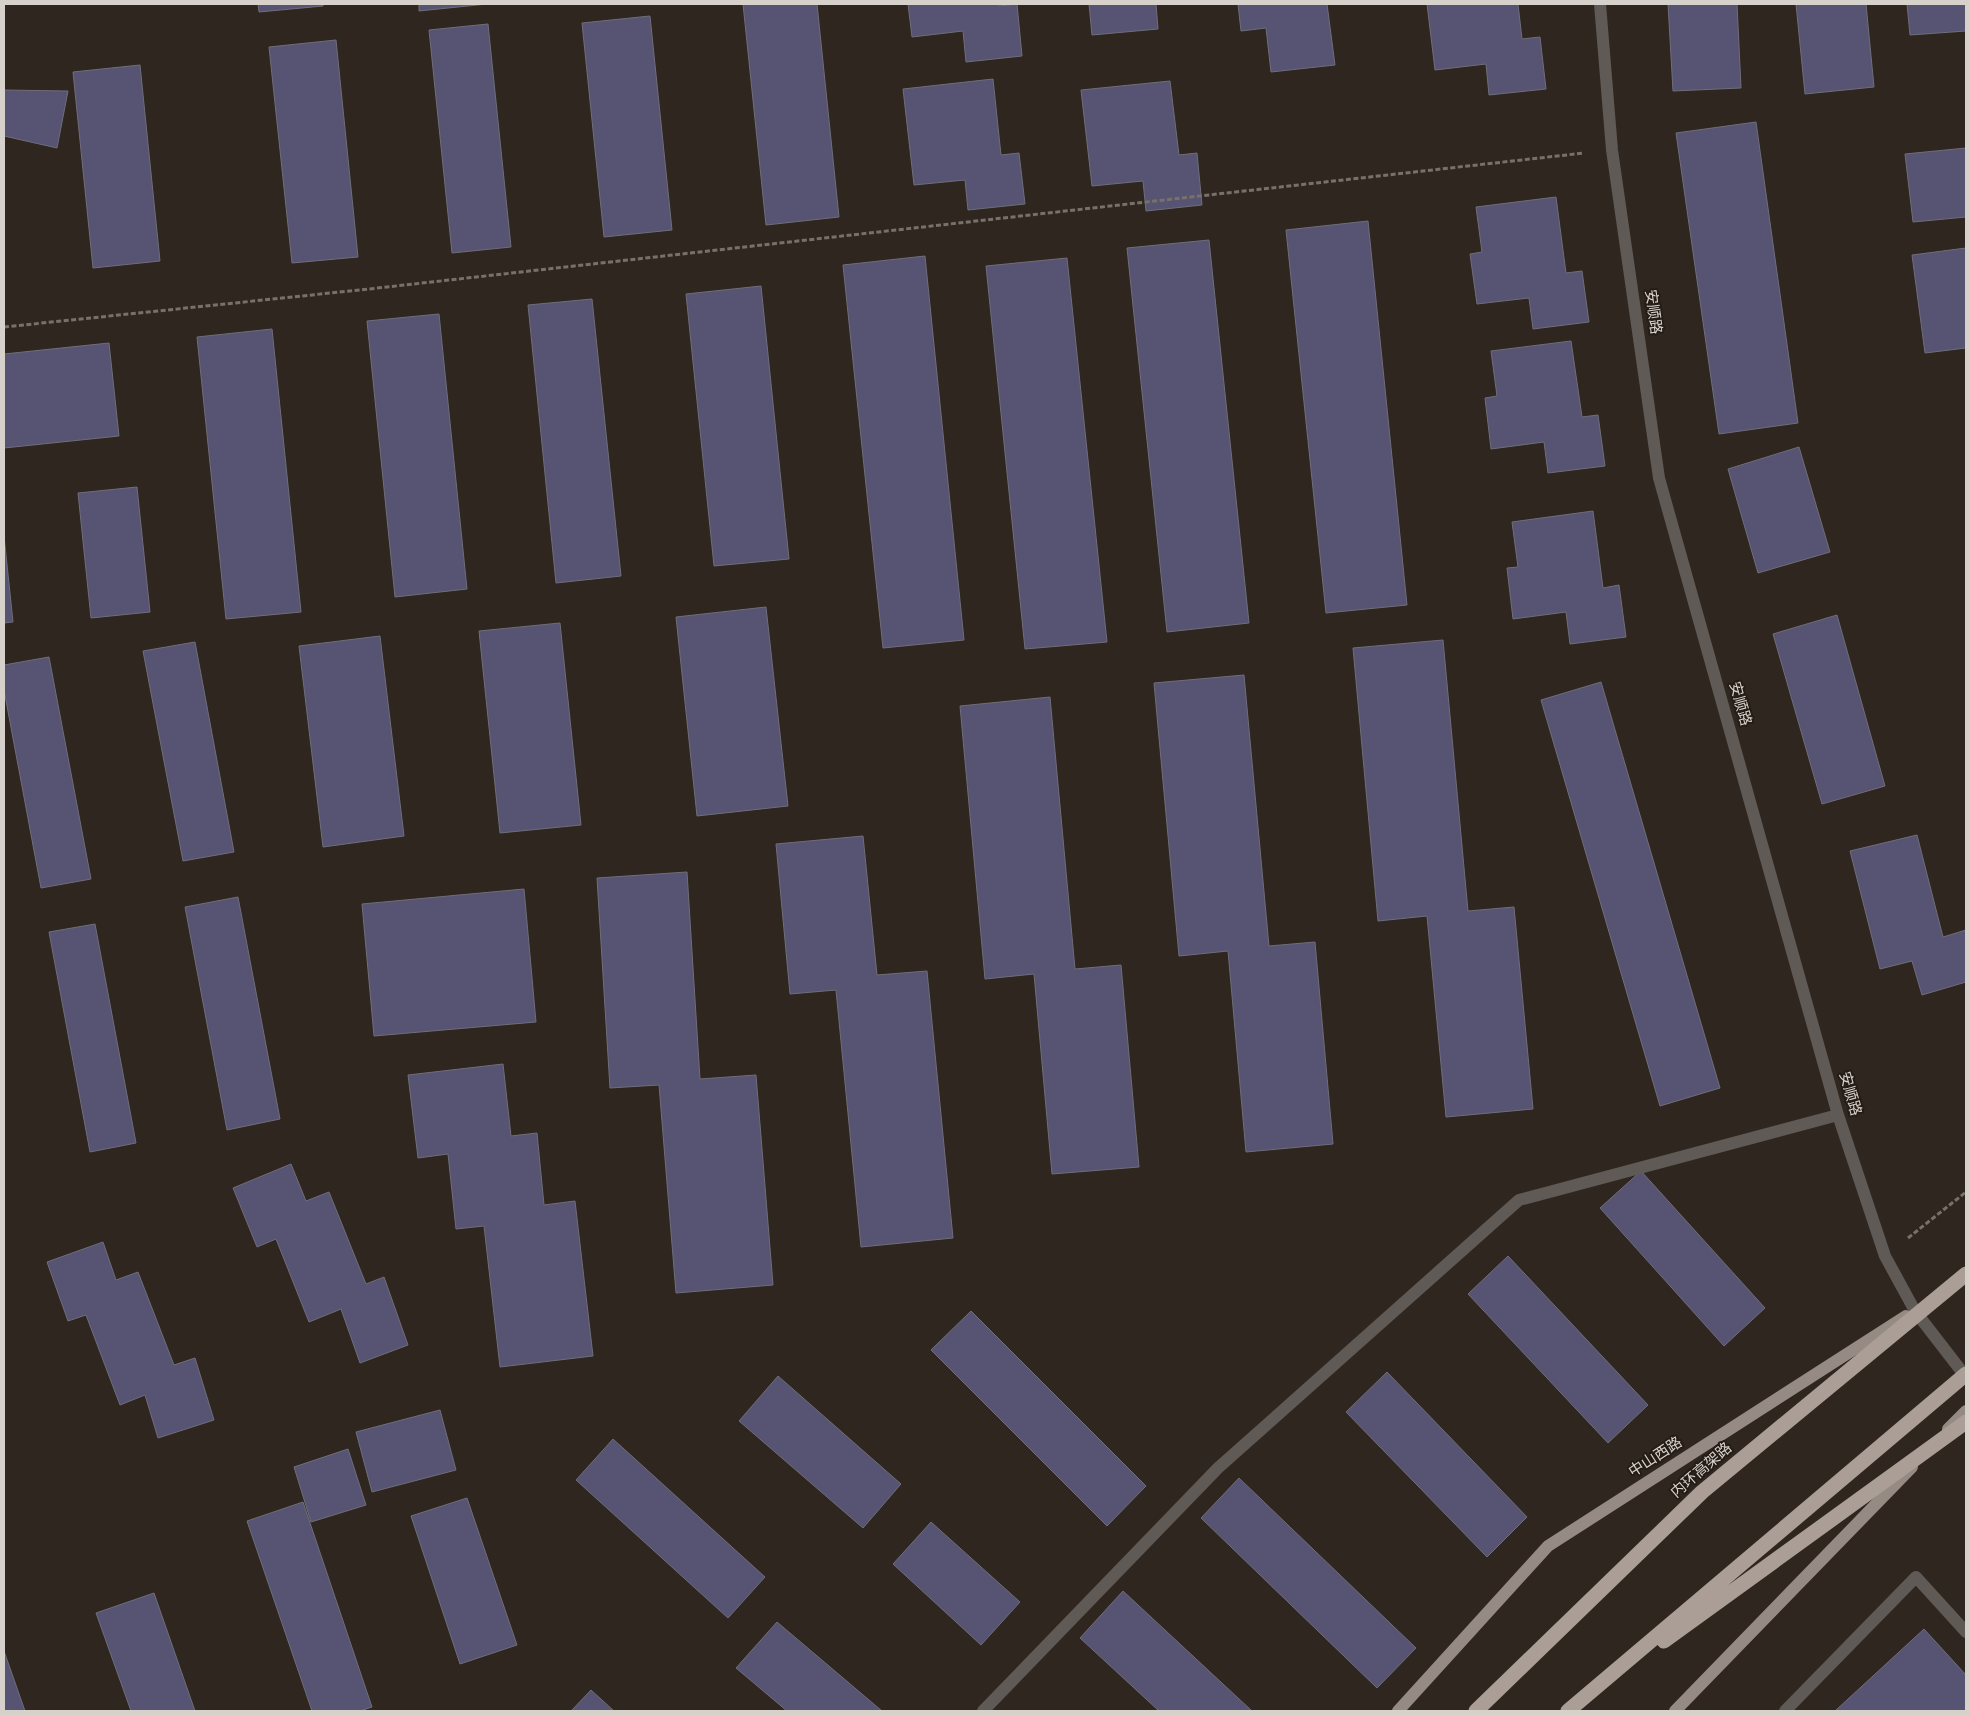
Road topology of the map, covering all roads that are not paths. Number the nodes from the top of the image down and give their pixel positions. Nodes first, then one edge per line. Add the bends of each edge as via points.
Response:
1 (1600, 4) edge
2 (1838, 1115) junction
3 (1966, 1272) edge
4 (1915, 1311) junction
5 (1966, 1375) edge
6 (1966, 1411) edge
7 (1966, 1422) edge
8 (1966, 1632) edge
9 (983, 1711) edge
10 (1398, 1711) edge
11 (1476, 1711) edge
12 (1568, 1711) edge
13 (1675, 1711) edge
14 (1785, 1711) edge

1 - 2 street, 安顺路 via 1612,150 1659,478
2 - 4 street, 安顺路 via 1885,1256
2 - 9 street via 1519,1200 1218,1468
3 - 4 main road, 中山西路
3 - 11 highway, 内环高架路, bridge via 1702,1492
4 - 5 street, 安顺路
4 - 10 main road, 中山西路 via 1548,1546
5 - 12 highway, bridge
6 - 13 main road
7 - 12 highway, bridge
8 - 14 street via 1916,1577

